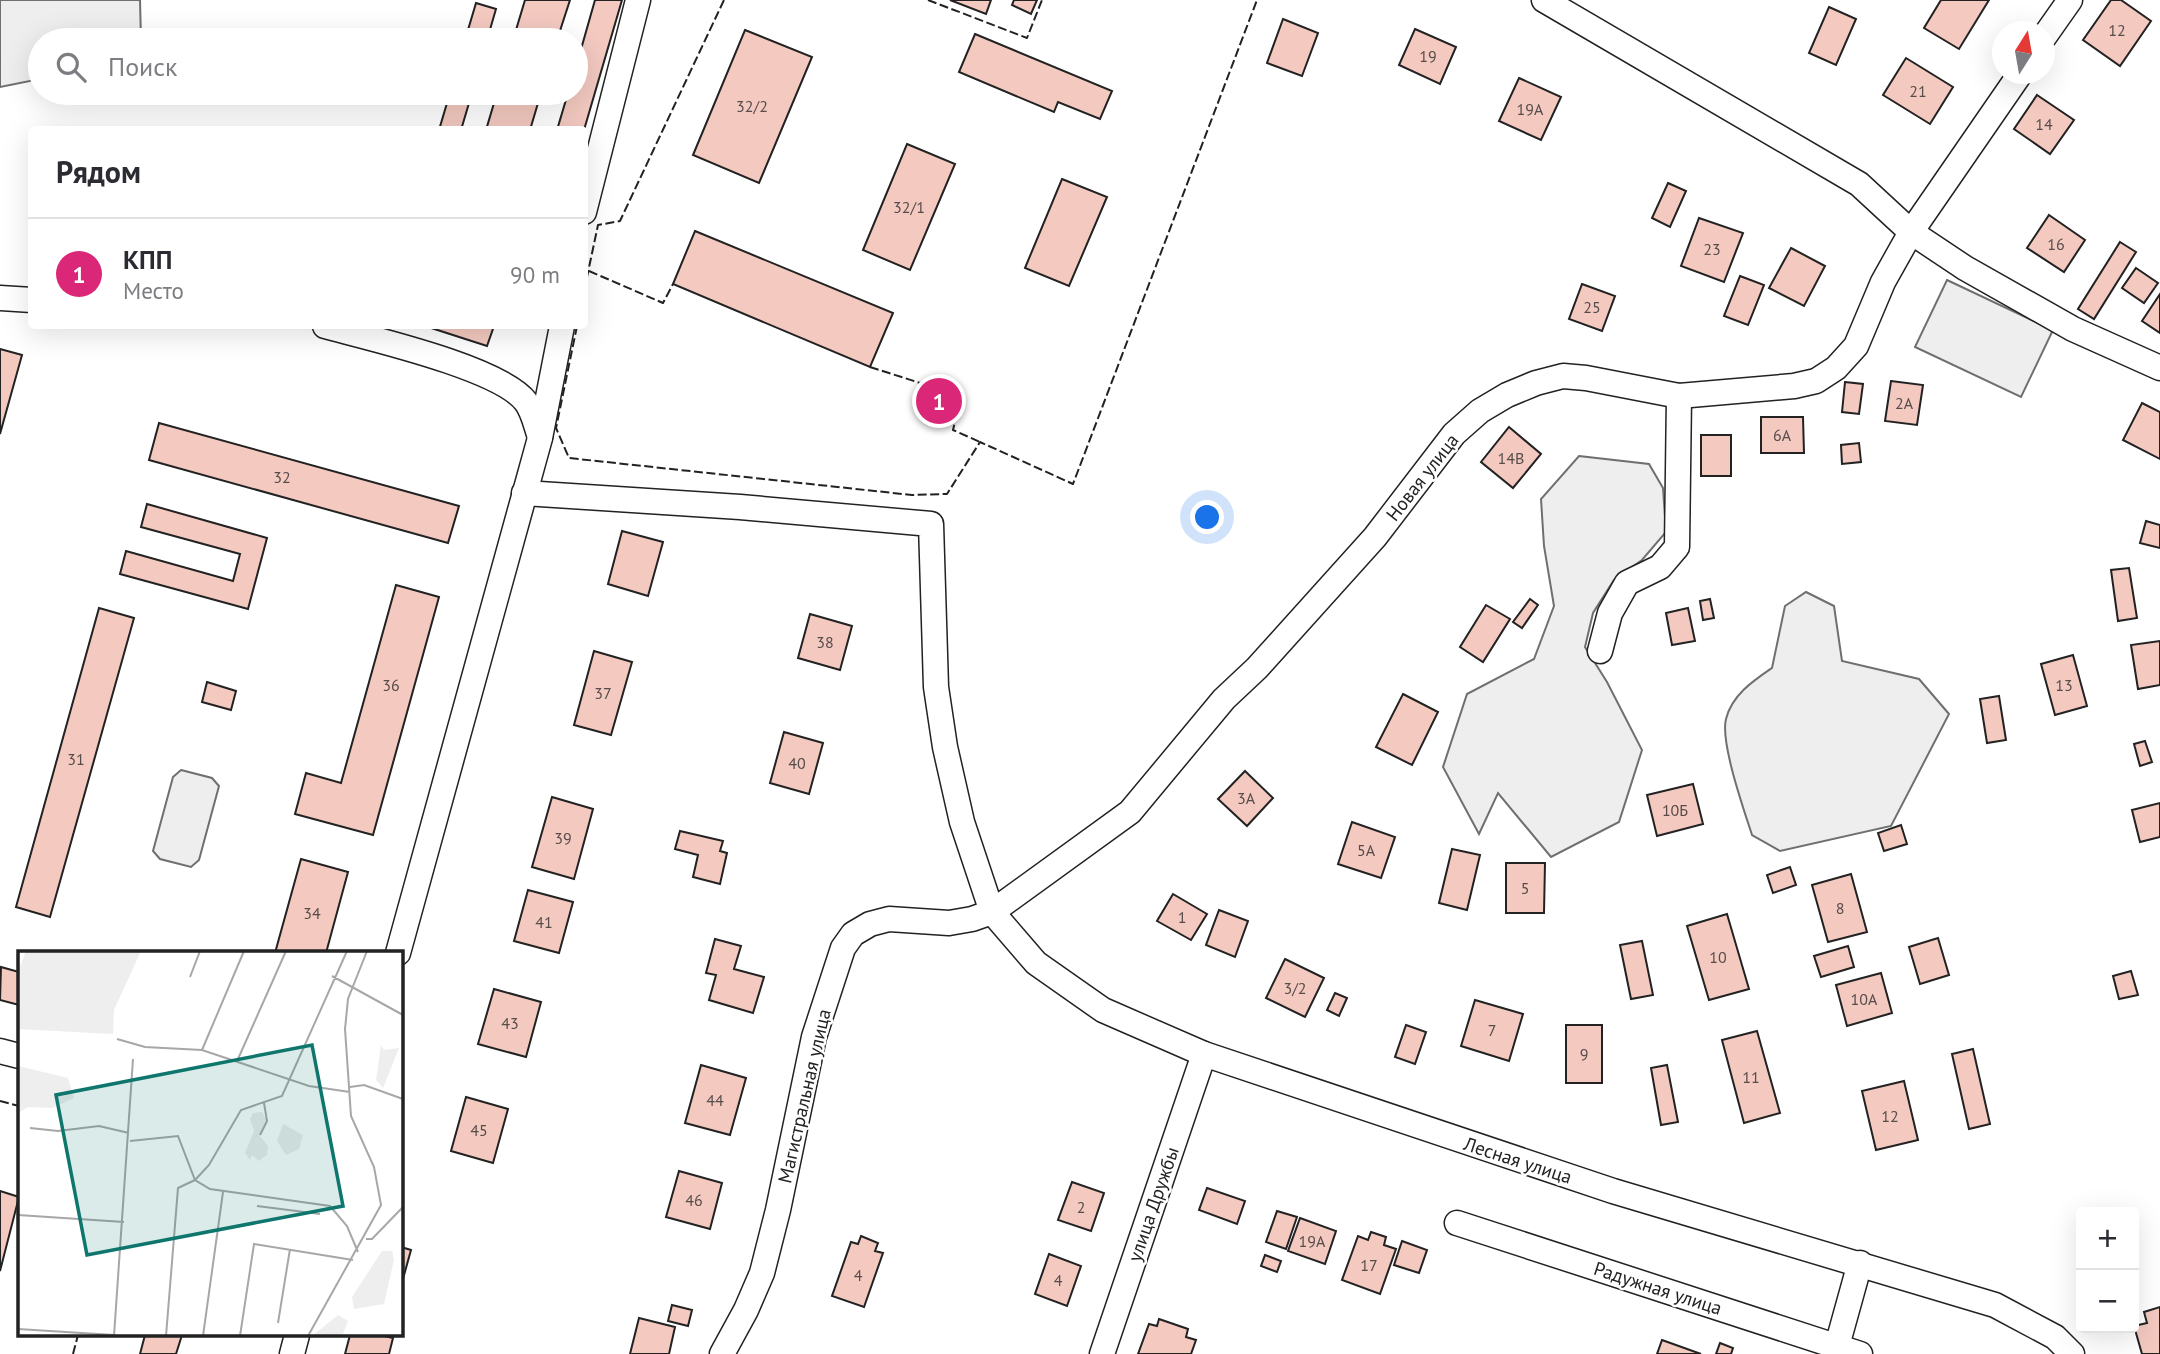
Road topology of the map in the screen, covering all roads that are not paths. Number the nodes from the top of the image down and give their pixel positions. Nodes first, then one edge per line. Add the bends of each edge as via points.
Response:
1 (638, 0) edge
2 (1544, 0) edge
3 (2070, 0) edge
4 (2055, 22) edge
5 (2013, 84) edge
6 (588, 196) edge
7 (1911, 232) junction
8 (0, 298) edge
9 (28, 300) edge
10 (336, 329) edge
11 (561, 329) edge
12 (2160, 368) edge
13 (1679, 396) junction
14 (540, 438) junction
15 (524, 493) junction
16 (1600, 651) dead end
17 (992, 912) junction
18 (399, 951) edge
19 (0, 1051) edge
20 (1204, 1054) junction
21 (18, 1056) edge
22 (1457, 1223) dead end
23 (1860, 1263) junction
24 (297, 1336) edge
25 (1837, 1346) junction
26 (292, 1354) edge
27 (722, 1354) edge
28 (1102, 1354) edge
29 (1860, 1354) edge
30 (2072, 1354) edge

1 - 6 street
2 - 7 street via 1859,184
3 - 4 street
5 - 7 street, Новая улица
7 - 12 street via 2073,329
7 - 13 street, Новая улица via 1856,346 1836,368 1816,381 1794,386
8 - 9 street
10 - 14 street via 433,356 497,380 526,401
11 - 14 street
13 - 16 street via 1677,547 1660,568 1628,583 1610,613
13 - 17 street, Новая улица via 1563,376 1507,395 1480,411 1454,434 1375,537 1224,699 1130,812
14 - 15 street
15 - 17 street via 931,524 936,687 962,822
15 - 18 street
17 - 20 street, Лесная улица via 1035,963 1103,1010
17 - 27 street, Магистральная улица via 949,923 888,919 853,934 843,948 814,1037 762,1273
19 - 21 street
20 - 23 street, Лесная улица via 1613,1191
20 - 28 street, улица Дружбы
22 - 25 street, Радужная улица
23 - 25 street
23 - 30 street, Лесная улица via 1994,1305 2055,1337
24 - 26 street
25 - 29 street, Радужная улица

